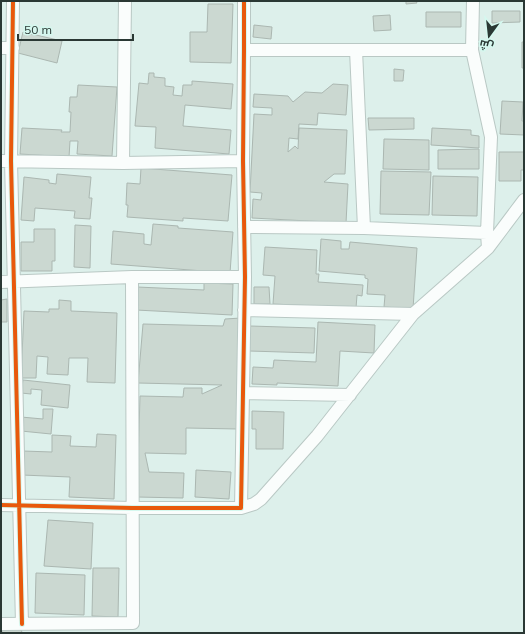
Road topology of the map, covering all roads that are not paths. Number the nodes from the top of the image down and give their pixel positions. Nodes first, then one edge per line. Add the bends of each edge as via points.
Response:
1 (13, 1) edge
2 (125, 1) edge
3 (244, 1) edge
4 (473, 1) edge
5 (1, 48) edge
6 (14, 48) junction
7 (244, 50) junction
8 (356, 50) junction
9 (472, 50) junction
10 (6, 161) edge
11 (242, 161) junction
12 (123, 163) junction
13 (524, 200) edge
14 (244, 227) junction
15 (364, 228) junction
16 (487, 233) junction
17 (488, 248) junction
18 (245, 276) junction
19 (132, 278) junction
20 (1, 282) edge
21 (13, 282) junction
22 (244, 310) junction
23 (413, 314) junction
24 (243, 393) junction
25 (350, 395) junction
26 (1, 505) edge
27 (20, 505) junction
28 (132, 508) junction
29 (241, 508) junction
30 (1, 624) edge
31 (22, 624) junction

1 - 6 street
2 - 12 street
3 - 7 street
4 - 9 street
5 - 6 street
6 - 10 street
7 - 8 street
7 - 11 street
8 - 9 street
8 - 15 street
9 - 16 street via 491,137
10 - 12 street
10 - 21 street
11 - 12 street
11 - 14 street
13 - 17 street
14 - 15 street
14 - 18 street
15 - 16 street
16 - 17 street
17 - 23 street
18 - 19 street
18 - 22 street
19 - 21 street
19 - 28 street
20 - 21 street
21 - 27 street
22 - 23 street
22 - 24 street
23 - 25 street
24 - 25 street
24 - 29 street
25 - 29 street via 261,499
26 - 27 street
27 - 28 street
27 - 31 street
28 - 29 street
28 - 31 street via 133,623
30 - 31 street

